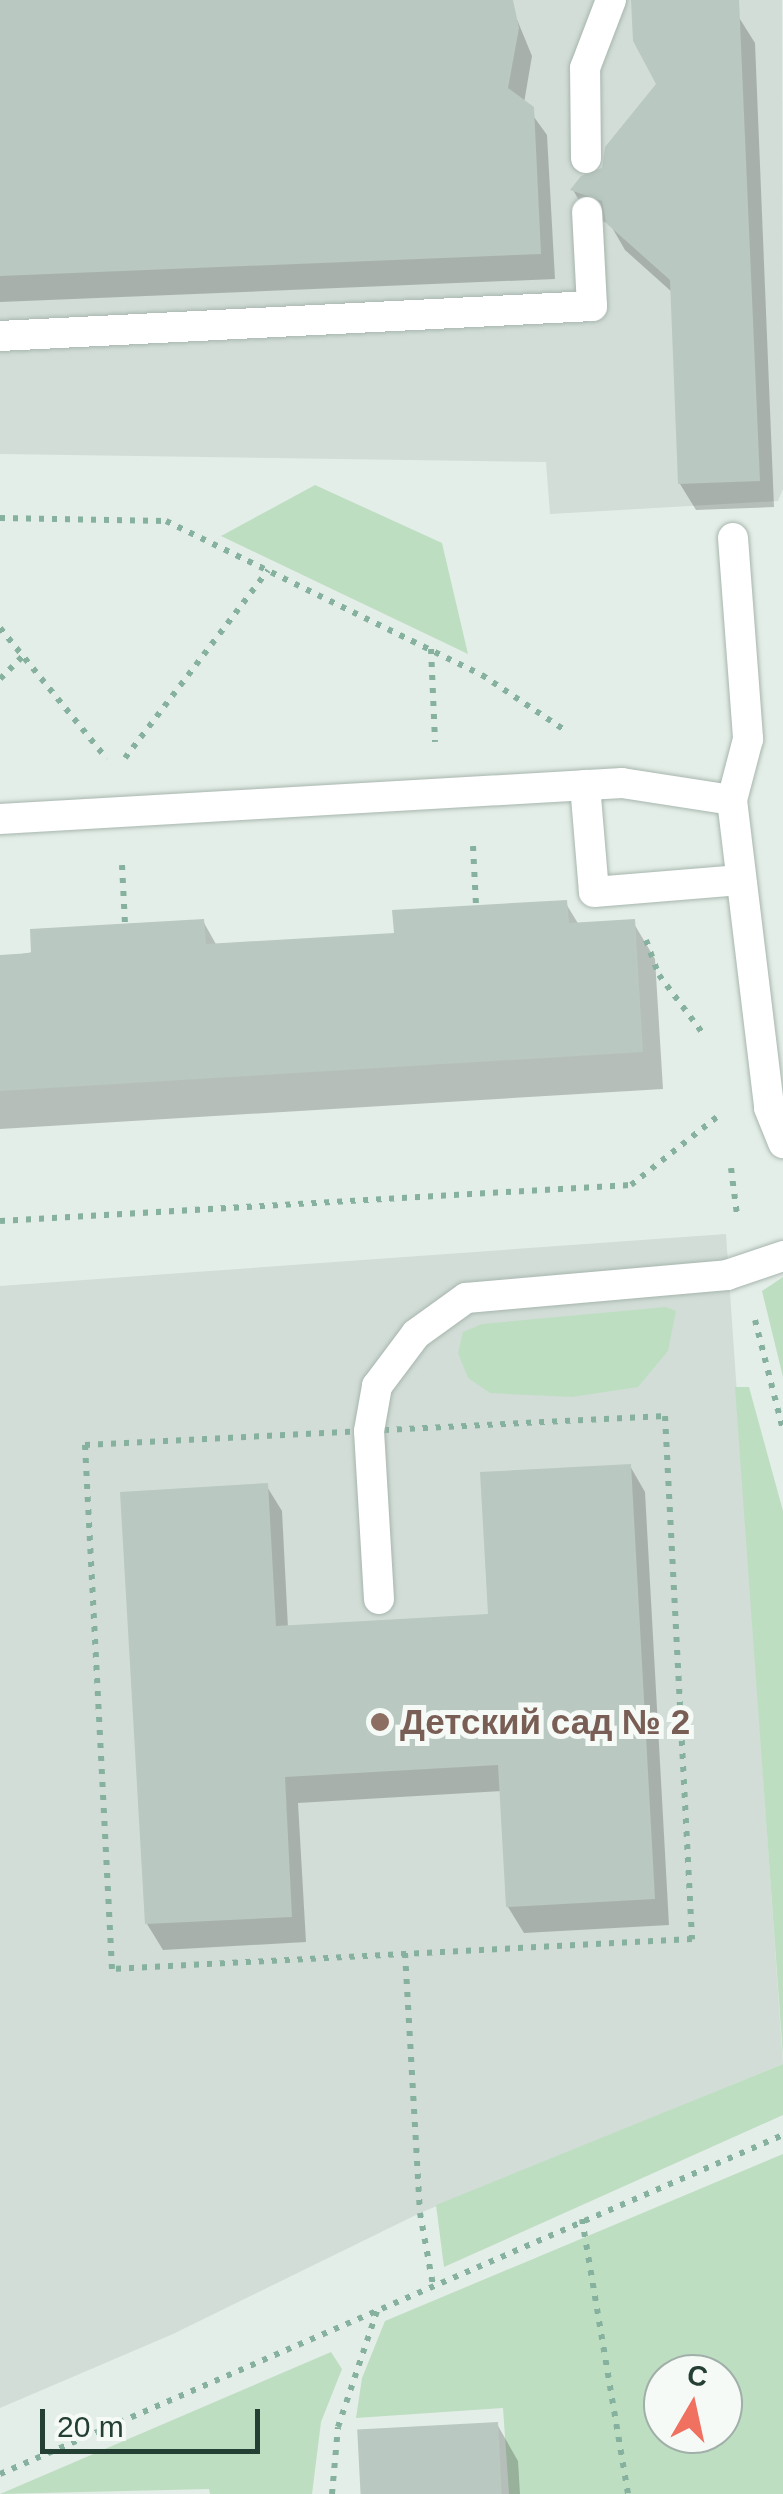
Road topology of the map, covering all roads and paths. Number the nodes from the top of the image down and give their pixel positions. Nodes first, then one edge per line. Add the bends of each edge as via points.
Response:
1 (611, 0) edge
2 (586, 158) dead end
3 (587, 212) dead end
4 (0, 336) edge
5 (0, 518) edge
6 (734, 538) dead end
7 (268, 570) junction
8 (0, 628) edge
9 (430, 648) junction
10 (23, 656) junction
11 (0, 679) edge
12 (622, 784) junction
13 (586, 785) junction
14 (437, 795) junction
15 (732, 800) junction
16 (0, 819) edge
17 (742, 880) junction
18 (639, 889) junction
19 (713, 1048) dead end
20 (718, 1098) dead end
21 (769, 1108) junction
22 (719, 1115) junction
23 (723, 1132) dead end
24 (783, 1142) edge
25 (727, 1149) dead end
26 (0, 1221) edge
27 (783, 1256) edge
28 (750, 1270) junction
29 (783, 1430) edge
30 (370, 1431) junction
31 (380, 1599) dead end
32 (406, 1953) junction
33 (783, 2136) edge
34 (582, 2219) junction
35 (433, 2285) junction
36 (377, 2310) junction
37 (0, 2474) edge
38 (332, 2494) edge
39 (628, 2494) edge

1 - 2 lane via 585,68
3 - 4 lane via 592,306
5 - 7 path via 166,521
6 - 15 lane via 748,739
7 - 9 path
7 - 10 path via 116,769
8 - 10 path
9 - 12 path via 551,716
9 - 14 path
10 - 11 path
12 - 13 lane
12 - 15 lane
13 - 14 lane
13 - 18 lane via 594,892
14 - 16 lane
15 - 17 lane
17 - 18 lane
17 - 21 lane
18 - 19 path via 644,933 659,975
20 - 22 path
21 - 22 path
21 - 24 lane
22 - 23 path
22 - 26 path via 631,1186
25 - 28 path via 739,1244
27 - 28 lane
28 - 29 path via 754,1315
28 - 30 lane via 466,1298 416,1334 377,1386
30 - 31 lane
30 - 32 path via 85,1445 112,1968
30 - 32 path via 665,1416 692,1939
32 - 35 path via 420,2213
33 - 34 path
34 - 35 path
34 - 39 path
35 - 36 path
36 - 37 path
36 - 38 path via 338,2427

